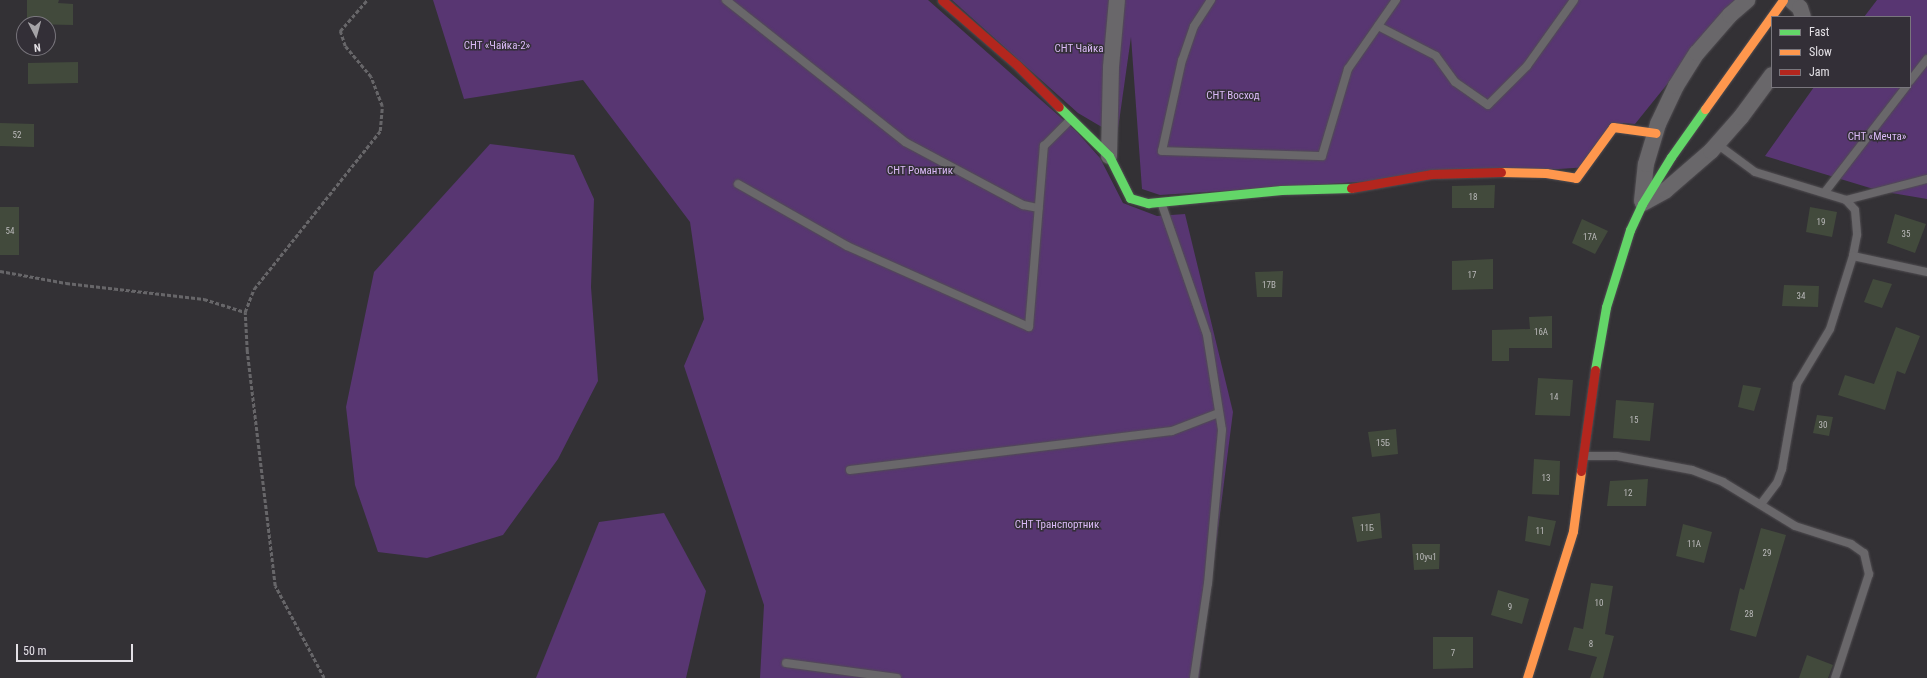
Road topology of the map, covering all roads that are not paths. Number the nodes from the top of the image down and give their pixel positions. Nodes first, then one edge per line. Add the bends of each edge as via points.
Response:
1 (726, 0) edge
2 (942, 0) edge
3 (1117, 0) edge
4 (1211, 0) edge
5 (1396, 0) edge
6 (1574, 0) edge
7 (1747, 0) edge
8 (1783, 0) edge
9 (1791, 0) edge
10 (1771, 16) edge
11 (1803, 16) edge
12 (1771, 17) edge
13 (1378, 26) junction
14 (1927, 59) edge
15 (1771, 76) edge
16 (1911, 81) edge
17 (1905, 88) edge
18 (1072, 118) junction
19 (1656, 133) junction
20 (1717, 144) junction
21 (1109, 156) junction
22 (1927, 179) edge
23 (738, 184) dead end
24 (1825, 192) junction
25 (1846, 200) junction
26 (1160, 202) junction
27 (1642, 204) junction
28 (1039, 208) junction
29 (1853, 256) junction
30 (1927, 272) edge
31 (1219, 413) junction
32 (1584, 456) junction
33 (850, 470) dead end
34 (1761, 504) junction
35 (786, 663) dead end
36 (897, 678) edge
37 (1194, 678) edge
38 (1527, 678) edge
39 (1835, 678) edge

1 - 28 lane via 906,142 1023,205
2 - 18 street via 1017,65
3 - 21 street via 1111,66
4 - 13 lane via 1194,26 1182,60 1162,151 1322,156 1348,69
5 - 13 lane
6 - 13 lane via 1527,66 1488,105 1455,82 1436,56
7 - 19 street via 1730,15 1697,53 1676,86
8 - 10 street
9 - 11 street via 1800,8
12 - 27 street via 1670,157
14 - 16 lane
15 - 20 street
17 - 24 lane
18 - 21 street
18 - 28 lane via 1044,146
19 - 26 street via 1613,127 1576,178 1546,173 1480,171 1431,174 1364,188 1281,190
19 - 27 street via 1646,164
20 - 24 lane via 1755,172
20 - 27 street via 1666,190
21 - 26 street via 1130,198 1148,203
22 - 25 lane
23 - 28 lane via 847,246 1029,327
24 - 25 lane
25 - 29 lane via 1855,210 1857,235
26 - 31 lane via 1207,335
27 - 32 street via 1618,264 1606,307 1597,354
29 - 30 lane
29 - 34 lane via 1830,329 1797,384 1782,469 1777,483
31 - 33 lane via 1172,431
31 - 37 lane via 1222,430 1208,583
32 - 34 lane via 1617,456 1692,470 1723,482
32 - 38 street via 1573,531
34 - 39 lane via 1795,526 1851,544 1864,553 1869,574
35 - 36 lane

